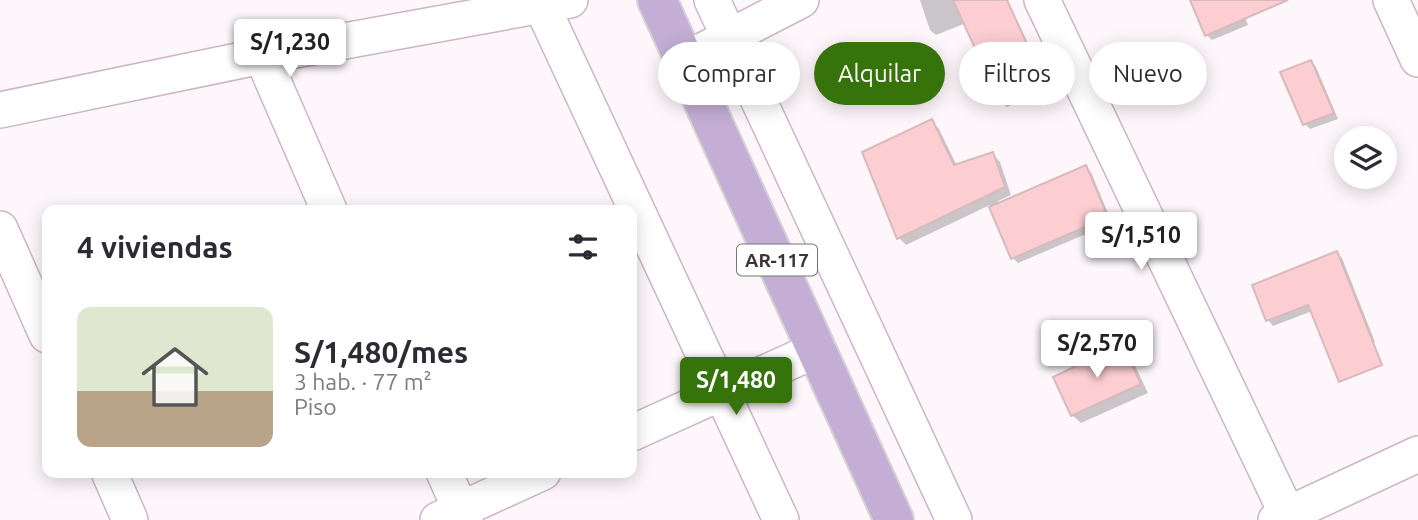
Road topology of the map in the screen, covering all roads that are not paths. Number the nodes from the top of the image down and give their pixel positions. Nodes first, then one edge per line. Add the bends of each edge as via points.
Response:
1 (657, 0) edge
2 (712, 0) edge
3 (801, 0) edge
4 (1042, 0) edge
5 (1391, 0) edge
6 (550, 2) edge
7 (728, 36) junction
8 (677, 42) edge
9 (717, 42) edge
10 (262, 56) junction
11 (1418, 59) edge
12 (706, 105) edge
13 (0, 110) edge
14 (327, 205) edge
15 (0, 229) edge
16 (42, 324) edge
17 (818, 349) junction
18 (721, 393) junction
19 (637, 431) edge
20 (1418, 454) edge
21 (112, 478) edge
22 (446, 478) edge
23 (531, 478) edge
24 (455, 516) edge
25 (1285, 518) edge
26 (130, 520) edge
27 (781, 520) edge
28 (894, 520) edge
29 (954, 520) edge

1 - 8 main road, AR-117
2 - 7 street
3 - 7 street
4 - 25 street
5 - 11 street
6 - 10 street
6 - 18 street
7 - 9 street
7 - 29 street
10 - 13 street
10 - 14 street
12 - 17 main road, AR-117
15 - 16 street
17 - 18 street
17 - 28 main road, AR-117
18 - 19 street
18 - 27 street
20 - 25 street
21 - 26 street
22 - 24 street
23 - 24 street

